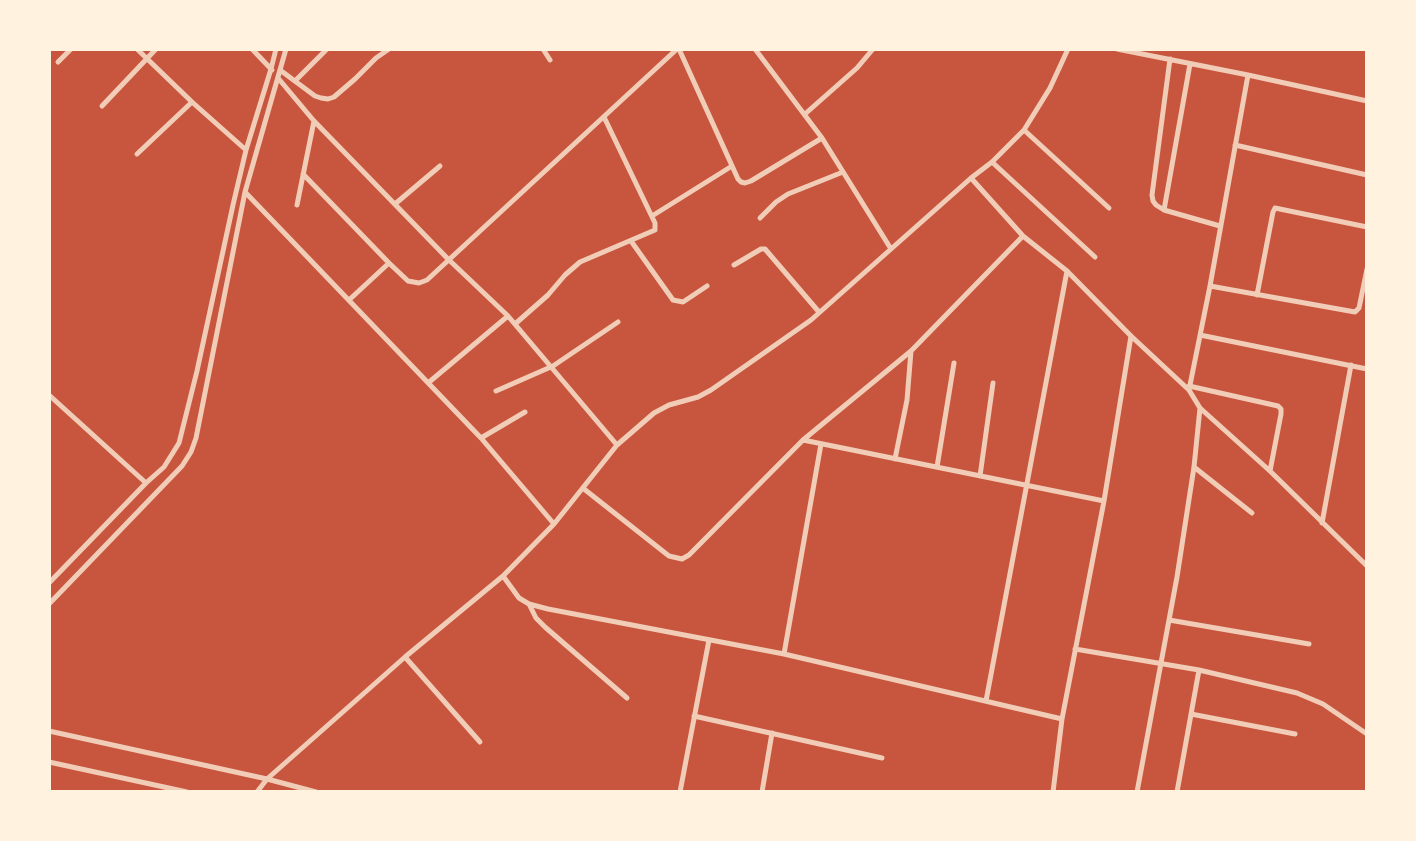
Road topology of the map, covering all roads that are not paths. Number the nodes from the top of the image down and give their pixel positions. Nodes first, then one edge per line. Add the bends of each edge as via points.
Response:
1 (71, 49) edge
2 (137, 49) edge
3 (156, 49) edge
4 (252, 49) edge
5 (276, 49) edge
6 (286, 49) edge
7 (327, 49) edge
8 (389, 49) edge
9 (543, 49) edge
10 (678, 49) edge
11 (755, 49) edge
12 (873, 49) edge
13 (1068, 49) edge
14 (1117, 49) edge
15 (146, 58) junction
16 (1170, 59) junction
17 (550, 60) dead end
18 (58, 62) dead end
19 (1190, 64) junction
20 (271, 69) junction
21 (280, 70) junction
22 (1248, 75) junction
23 (278, 78) junction
24 (295, 81) junction
25 (1367, 101) edge
26 (192, 102) junction
27 (102, 106) dead end
28 (806, 114) junction
29 (604, 117) junction
30 (314, 121) junction
31 (1024, 130) junction
32 (822, 138) junction
33 (1235, 145) junction
34 (246, 150) junction
35 (137, 155) dead end
36 (992, 162) junction
37 (440, 166) dead end
38 (733, 166) junction
39 (843, 172) junction
40 (303, 174) junction
41 (1367, 175) edge
42 (971, 178) junction
43 (237, 186) junction
44 (245, 192) junction
45 (395, 204) junction
46 (297, 205) dead end
47 (1109, 208) dead end
48 (1164, 209) junction
49 (652, 216) junction
50 (760, 218) dead end
51 (1220, 226) junction
52 (1367, 227) edge
53 (1023, 236) junction
54 (631, 241) junction
55 (891, 249) junction
56 (1095, 257) dead end
57 (448, 259) junction
58 (389, 263) junction
59 (734, 265) dead end
60 (1367, 269) edge
61 (1067, 271) junction
62 (707, 286) dead end
63 (1210, 286) junction
64 (1257, 295) junction
65 (349, 300) junction
66 (819, 312) junction
67 (508, 316) junction
68 (618, 322) dead end
69 (515, 324) junction
70 (1200, 335) junction
71 (1131, 336) junction
72 (911, 351) junction
73 (954, 363) dead end
74 (1351, 365) junction
75 (553, 366) junction
76 (1367, 369) edge
77 (428, 383) junction
78 (993, 383) dead end
79 (1189, 388) junction
80 (496, 391) dead end
81 (49, 395) edge
82 (1200, 408) junction
83 (525, 412) dead end
84 (181, 433) junction
85 (196, 438) junction
86 (481, 438) junction
87 (803, 440) junction
88 (821, 444) junction
89 (617, 445) junction
90 (895, 458) junction
91 (937, 467) junction
92 (1194, 467) junction
93 (1270, 471) junction
94 (980, 476) junction
95 (146, 483) junction
96 (1027, 485) junction
97 (584, 489) junction
98 (1104, 500) junction
99 (1252, 513) dead end
100 (1322, 523) junction
101 (554, 524) junction
102 (1367, 556) edge
103 (1366, 566) edge
104 (503, 576) junction
105 (49, 583) edge
106 (49, 604) edge
107 (529, 604) junction
108 (1169, 620) junction
109 (709, 640) junction
110 (1308, 644) dead end
111 (1075, 649) junction
112 (784, 654) junction
113 (405, 657) junction
114 (1161, 664) junction
115 (1199, 670) junction
116 (627, 698) dead end
117 (986, 701) junction
118 (1191, 714) junction
119 (694, 716) junction
120 (1062, 719) junction
121 (49, 732) edge
122 (772, 733) junction
123 (1295, 734) dead end
124 (1367, 734) edge
125 (480, 742) dead end
126 (882, 758) dead end
127 (49, 762) edge
128 (267, 779) junction
129 (187, 792) edge
130 (257, 792) edge
131 (316, 792) edge
132 (680, 792) edge
133 (762, 792) edge
134 (1053, 792) edge
135 (1137, 792) edge
136 (1177, 792) edge

1 - 18 street
2 - 15 street
3 - 15 street
4 - 20 street
5 - 20 street
6 - 21 street
7 - 24 street
8 - 24 street via 334,97 321,99
9 - 17 street
10 - 29 street
10 - 38 street
11 - 28 street
12 - 28 street
13 - 31 street
14 - 16 street
15 - 26 street
15 - 27 street
16 - 19 street
16 - 48 street via 1152,195
19 - 22 street
19 - 48 street
20 - 23 street
20 - 34 street
21 - 23 street
21 - 24 street
22 - 25 street
22 - 33 street
23 - 30 street
23 - 44 street
26 - 34 street
26 - 35 street
28 - 32 street
29 - 49 street
29 - 57 street
30 - 40 street
30 - 45 street
31 - 36 street
31 - 47 street
32 - 38 street via 745,183
32 - 39 street
33 - 41 street
33 - 51 street
34 - 43 street
36 - 42 street
36 - 56 street
37 - 45 street
38 - 49 street
39 - 50 street via 788,194
39 - 55 street
40 - 46 street
40 - 58 street
42 - 53 street
42 - 55 street
43 - 44 street
43 - 84 street
44 - 65 street
44 - 85 street
45 - 57 street
48 - 51 street
49 - 54 street via 655,230
51 - 63 street
52 - 64 street via 1273,209
53 - 61 street
53 - 72 street
54 - 62 street via 673,300 683,302
54 - 69 street via 580,262
55 - 66 street
57 - 58 street via 419,284 408,281
57 - 67 street
58 - 65 street
59 - 66 street via 765,249
60 - 64 street via 1355,312
61 - 71 street
61 - 96 street
63 - 64 street
63 - 70 street
65 - 77 street
66 - 89 street via 710,390 654,413
67 - 69 street
67 - 77 street
68 - 75 street
69 - 75 street
70 - 74 street
70 - 79 street
71 - 79 street
71 - 98 street
72 - 87 street
72 - 90 street
73 - 91 street
74 - 76 street
74 - 100 street
75 - 80 street
75 - 89 street
77 - 86 street
78 - 94 street
79 - 82 street
79 - 93 street via 1281,409
81 - 95 street
82 - 92 street
82 - 93 street
83 - 86 street
84 - 85 street
84 - 95 street via 172,456
85 - 106 street via 182,466
86 - 101 street
87 - 88 street
87 - 97 street via 682,559 669,556
88 - 90 street
88 - 112 street
89 - 97 street
90 - 91 street
91 - 94 street
92 - 99 street
92 - 108 street
93 - 100 street
94 - 96 street
95 - 105 street
96 - 98 street
96 - 117 street
97 - 101 street
98 - 111 street
100 - 103 street
101 - 104 street
102 - 103 street
104 - 107 street
104 - 113 street
107 - 109 street
107 - 116 street via 545,627
108 - 110 street
108 - 114 street
109 - 112 street
109 - 119 street
111 - 114 street
111 - 120 street
112 - 117 street
113 - 125 street
113 - 128 street
114 - 115 street
114 - 135 street
115 - 118 street
115 - 124 street via 1297,693 1323,704
117 - 120 street
118 - 123 street
118 - 136 street
119 - 122 street
119 - 132 street
120 - 134 street
121 - 128 street
122 - 126 street
122 - 133 street
127 - 129 street
128 - 130 street
128 - 131 street

